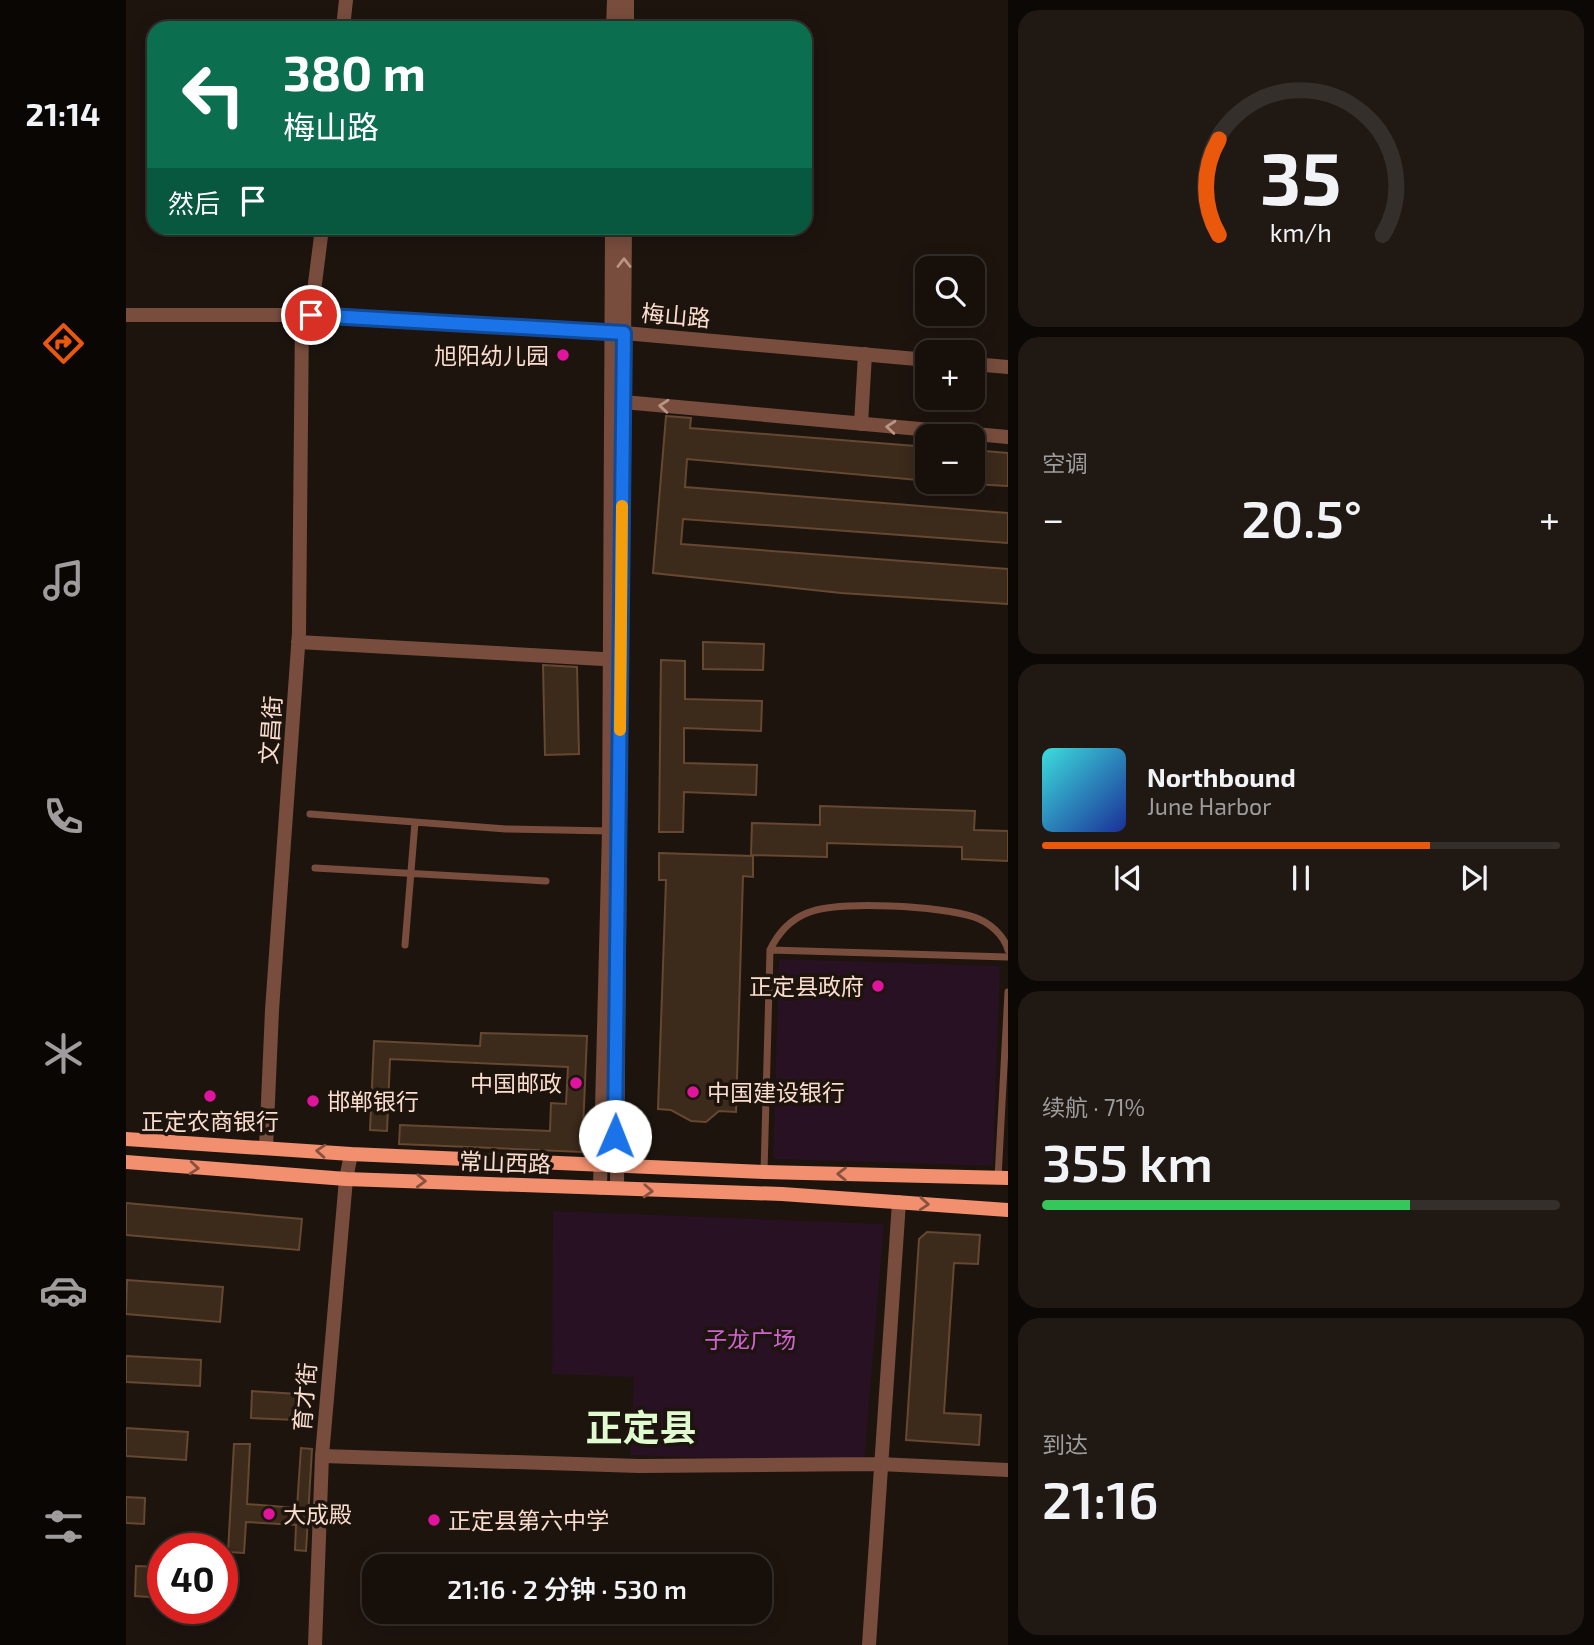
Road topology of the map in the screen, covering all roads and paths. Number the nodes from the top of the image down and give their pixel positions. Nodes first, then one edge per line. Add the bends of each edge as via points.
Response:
1 (346, 0) edge
2 (614, 0) edge
3 (627, 0) edge
4 (344, 21) edge
5 (613, 21) edge
6 (626, 21) edge
7 (321, 235) edge
8 (612, 235) edge
9 (625, 235) edge
10 (126, 315) edge
11 (306, 315) junction
12 (618, 332) junction
13 (865, 354) junction
14 (915, 359) edge
15 (985, 365) edge
16 (1008, 367) edge
17 (623, 402) junction
18 (861, 424) junction
19 (1008, 437) edge
20 (299, 642) junction
21 (614, 659) junction
22 (310, 814) dead end
23 (415, 822) junction
24 (614, 831) junction
25 (315, 868) dead end
26 (411, 873) junction
27 (546, 881) dead end
28 (405, 944) dead end
29 (770, 950) junction
30 (1008, 950) edge
31 (1008, 957) edge
32 (1008, 992) edge
33 (126, 1139) edge
34 (266, 1147) junction
35 (351, 1154) junction
36 (126, 1162) edge
37 (608, 1163) junction
38 (764, 1172) junction
39 (1003, 1178) edge
40 (346, 1179) junction
41 (600, 1188) junction
42 (617, 1188) junction
43 (899, 1202) junction
44 (1008, 1210) edge
45 (322, 1456) junction
46 (879, 1464) junction
47 (1008, 1470) edge
48 (315, 1645) edge
49 (869, 1645) edge

1 - 4 street
2 - 5 street
3 - 6 street
7 - 11 street, 文昌街
8 - 12 street
12 -> 9 street
10 - 11 street, 梅山路
11 - 12 street, 梅山路
11 - 20 street, 文昌街
12 - 13 street, 梅山路
12 - 17 street
12 - 21 street
13 - 14 street, 梅山路
13 - 18 street
15 - 16 street
18 -> 17 street
17 - 21 street
19 -> 18 street
20 - 21 street
20 - 34 street, 文昌街
21 - 24 street
22 - 23 lane
23 - 24 lane
23 - 26 lane
24 - 37 street
25 - 26 lane
26 - 27 lane
26 - 28 lane
29 - 30 lane via 777,935 809,912 869,906 944,910 976,918 996,930
29 - 31 lane
29 - 38 lane
32 - 39 lane
33 - 34 main road, 常山西路
35 -> 34 main road, 常山西路
35 - 37 main road, 常山西路
35 - 40 street, 育才街
36 -> 40 main road, 常山西路
37 - 38 main road, 常山西路
37 - 41 street
37 - 42 street
39 -> 38 main road, 常山西路
40 -> 41 main road, 常山西路
40 - 45 street, 育才街
41 - 42 main road, 常山西路
42 -> 43 main road, 常山西路
43 -> 44 main road, 常山西路
43 - 46 street
45 - 46 street via 639,1466
45 - 48 street, 育才街
46 - 47 street
46 - 49 street

